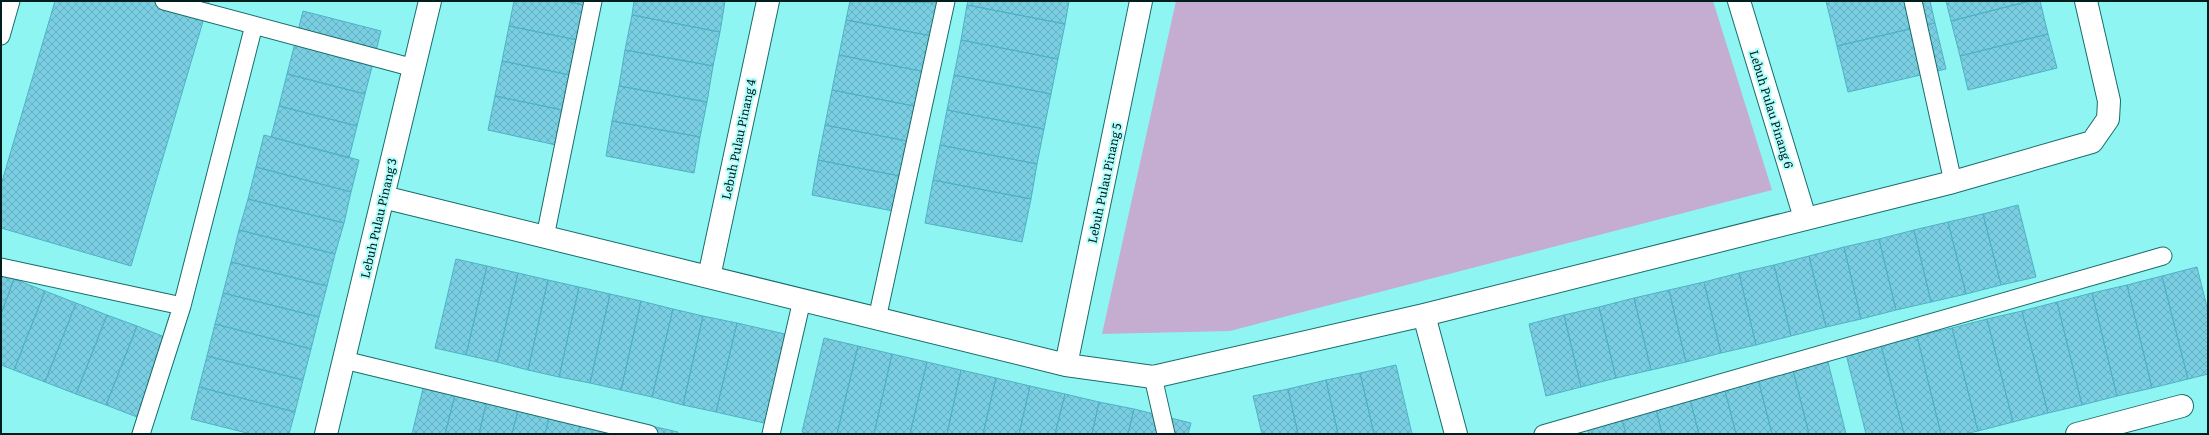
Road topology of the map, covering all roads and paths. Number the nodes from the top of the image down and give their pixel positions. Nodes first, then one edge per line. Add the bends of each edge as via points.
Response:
1 (11, 1) edge
2 (164, 1) edge
3 (430, 1) edge
4 (593, 1) edge
5 (768, 1) edge
6 (946, 1) edge
7 (1141, 1) edge
8 (1739, 1) edge
9 (1913, 1) edge
10 (2086, 1) edge
11 (254, 25) junction
12 (1, 36) edge
13 (414, 68) junction
14 (1953, 182) junction
15 (383, 197) junction
16 (1805, 218) junction
17 (545, 237) junction
18 (2163, 256) dead end
19 (1, 267) edge
20 (710, 277) junction
21 (802, 300) junction
22 (182, 306) junction
23 (1424, 315) junction
24 (877, 319) junction
25 (344, 360) junction
26 (1066, 365) junction
27 (1153, 377) junction
28 (2182, 406) dead end
29 (2087, 432) edge
30 (141, 434) edge
31 (326, 434) edge
32 (649, 434) edge
33 (771, 434) edge
34 (1166, 434) edge
35 (1456, 434) edge
36 (1543, 434) edge

1 - 12 lane
2 - 11 lane
3 - 13 street, Lebuh Pulau Pinang 3
4 - 17 lane
5 - 20 street, Lebuh Pulau Pinang 4
6 - 24 lane
7 - 26 street, Lebuh Pulau Pinang 5
8 - 16 street, Lebuh Pulau Pinang 6
9 - 14 lane
10 - 14 street via 2109,100 2108,119 2092,142
11 - 13 lane
11 - 22 lane
13 - 15 street, Lebuh Pulau Pinang 3
14 - 16 street
15 - 17 street
15 - 25 street, Lebuh Pulau Pinang 3
16 - 23 street
17 - 20 street
18 - 36 lane
19 - 22 lane
20 - 21 street
21 - 24 street
21 - 33 lane
22 - 30 lane
23 - 27 street
23 - 35 street
24 - 26 street
25 - 31 street, Lebuh Pulau Pinang 3
25 - 32 lane
26 - 27 street
27 - 34 lane
28 - 29 street

